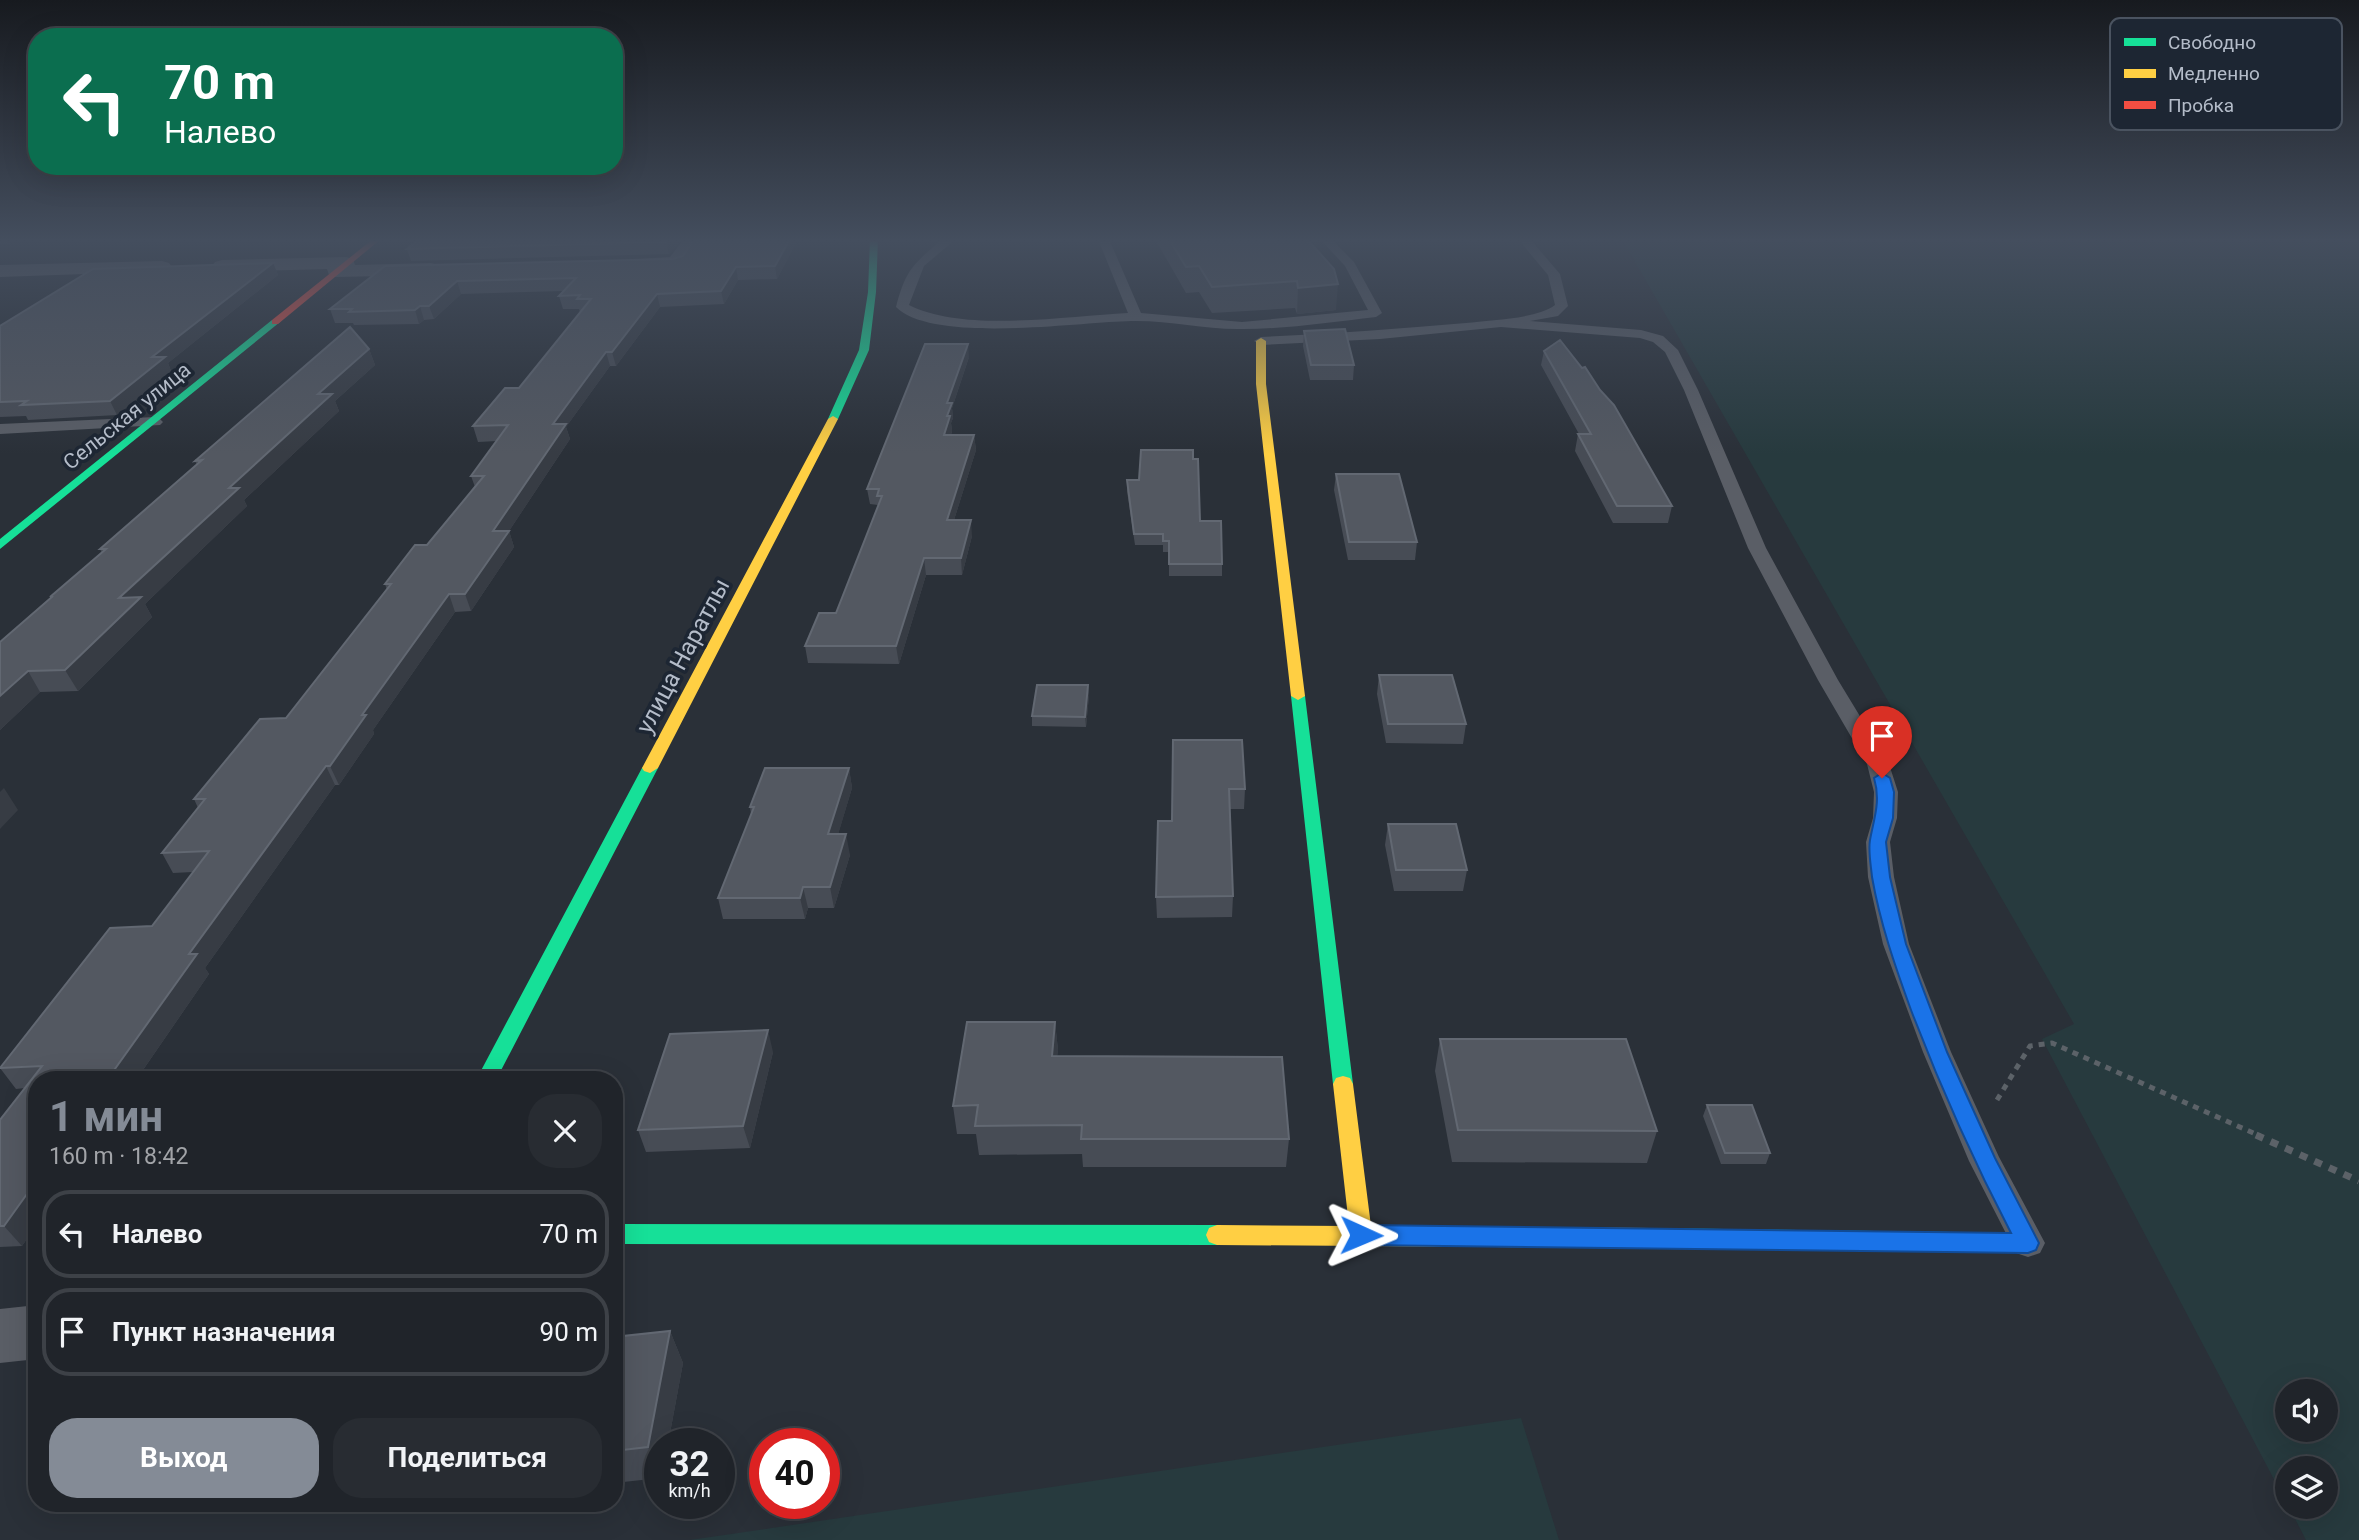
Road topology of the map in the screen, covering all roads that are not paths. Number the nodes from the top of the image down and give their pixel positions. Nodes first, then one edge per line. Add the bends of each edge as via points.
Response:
1 (288, 311) edge
2 (869, 311) edge
3 (908, 311) edge
4 (1133, 311) edge
5 (1376, 311) edge
6 (1556, 311) edge
7 (1136, 317) junction
8 (1501, 323) junction
9 (1261, 341) joint
10 (155, 422) junction
11 (0, 429) edge
12 (0, 545) edge
13 (491, 1071) edge
14 (623, 1234) edge
15 (1361, 1235) junction
16 (2028, 1243) joint
17 (28, 1333) edge
18 (0, 1336) edge

1 - 10 street, Сельская улица
2 - 13 street, улица Наратлы via 864,350 835,416
3 - 7 lane via 918,317 953,322
4 - 7 lane
5 - 7 lane via 1262,325
6 - 8 lane
8 - 9 lane
8 - 16 lane via 1641,334 1658,339 1671,350 1758,548 1878,764 1886,792 1878,842 1881,877 1896,944 1985,1161
9 - 15 street via 1261,383
10 - 11 lane
10 - 12 street, Сельская улица
14 - 15 street
15 - 16 street
17 - 18 street

